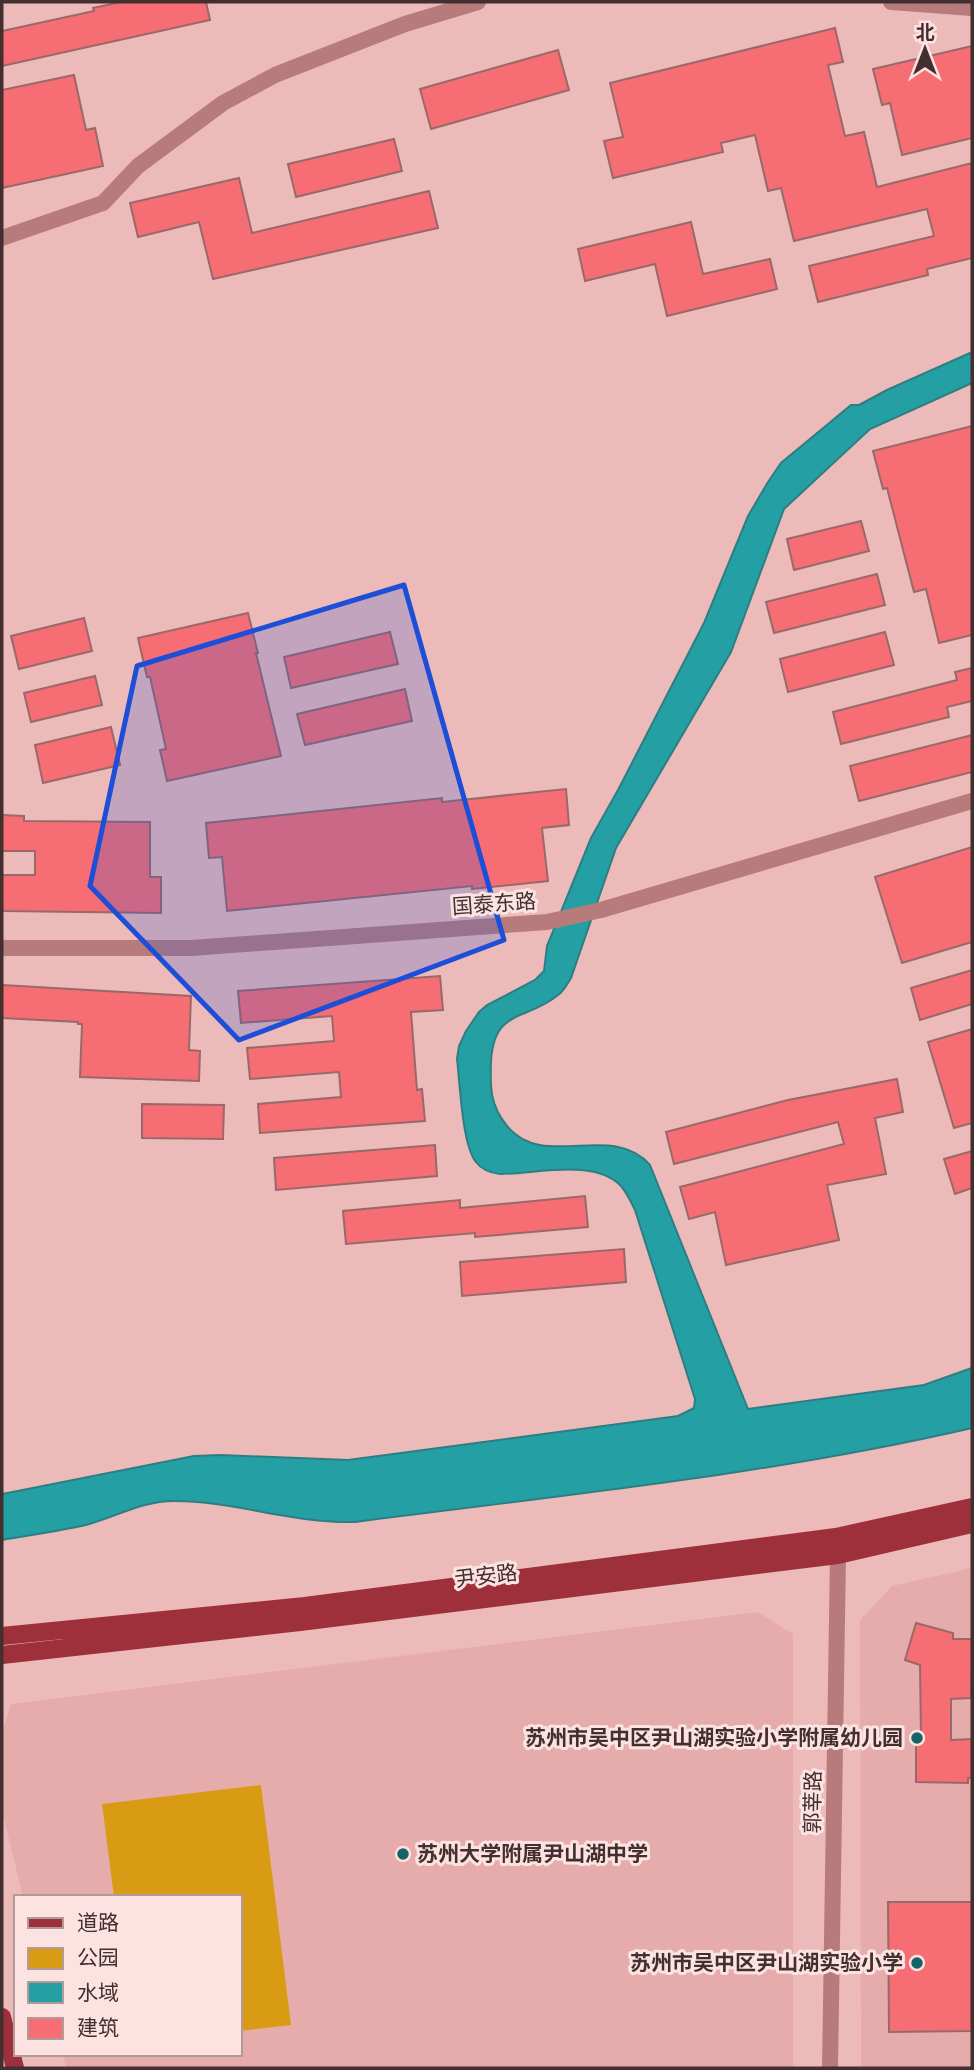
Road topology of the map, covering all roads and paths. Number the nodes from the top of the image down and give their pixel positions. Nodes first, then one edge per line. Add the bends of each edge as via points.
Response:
1 (478, 2) edge
2 (891, 2) edge
3 (972, 8) edge
4 (2, 238) edge
5 (972, 800) edge
6 (2, 948) edge
7 (972, 1507) edge
8 (972, 1524) edge
9 (837, 1546) junction
10 (2, 1636) edge
11 (2, 1655) edge
12 (2, 2017) edge
13 (15, 2068) edge
14 (830, 2068) edge

1 - 4 street via 405,24 275,75 223,103 138,166 103,203
2 - 3 street
5 - 6 street, 国泰东路 via 547,922 191,948
7 - 9 main road, 尹安路
8 - 9 main road, 尹安路
9 - 10 main road, 尹安路
9 - 11 main road, 尹安路 via 300,1622
9 - 14 street, 郭莘路
12 - 13 main road

